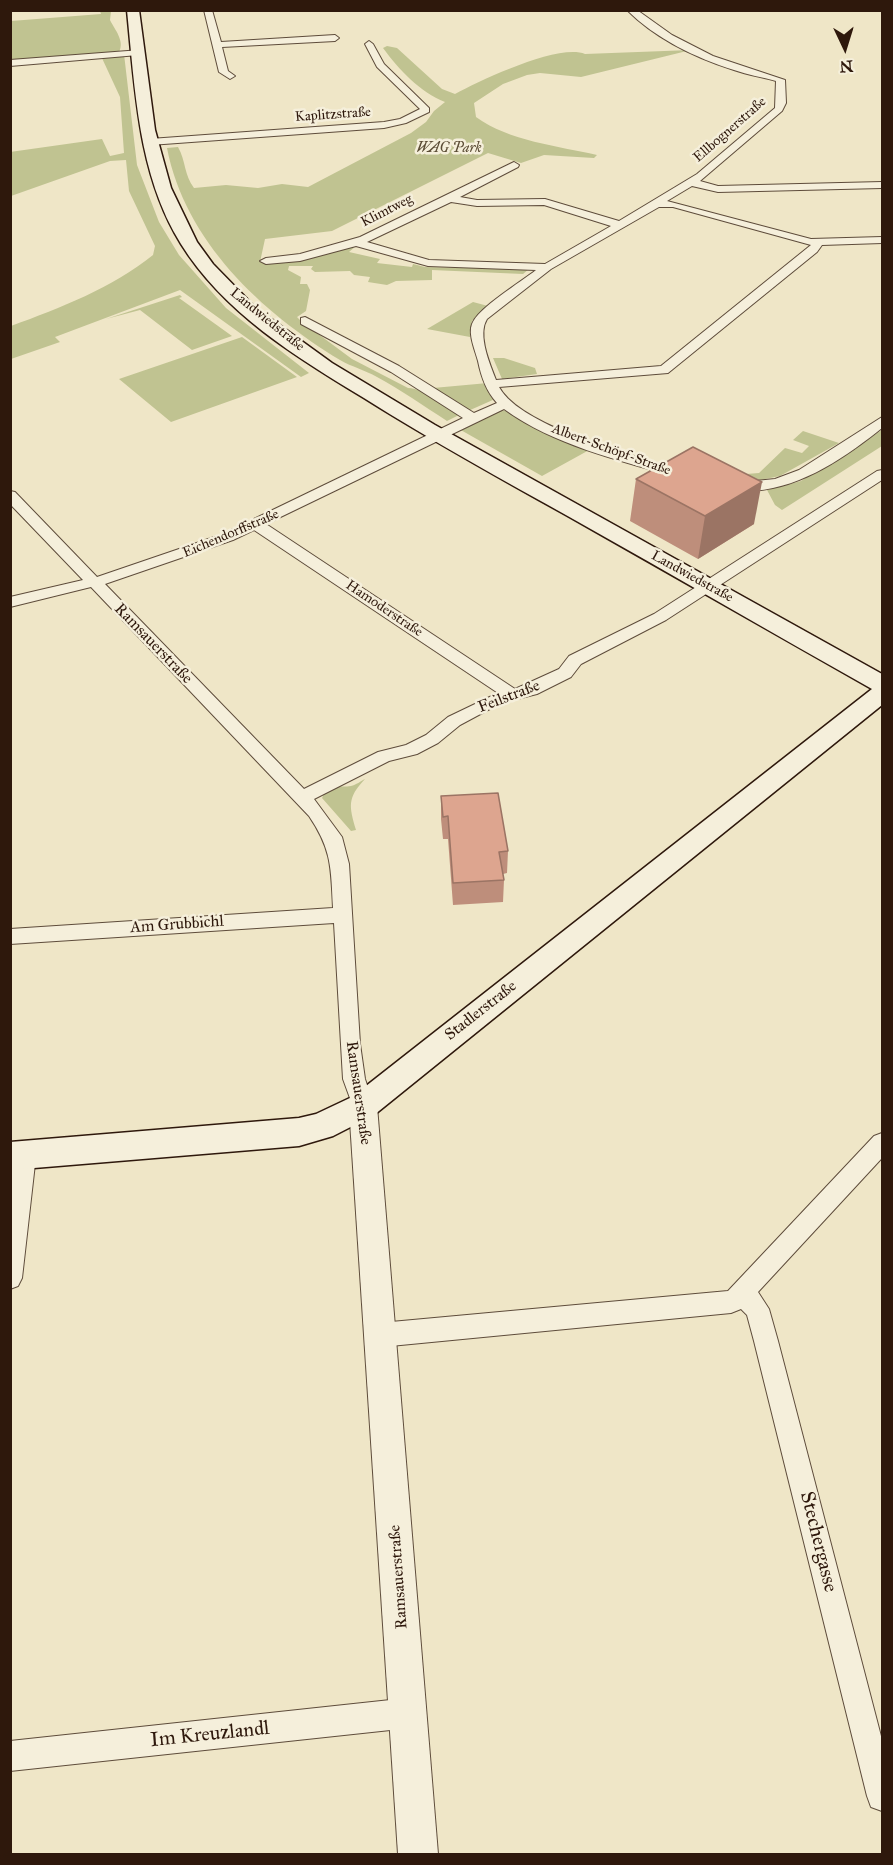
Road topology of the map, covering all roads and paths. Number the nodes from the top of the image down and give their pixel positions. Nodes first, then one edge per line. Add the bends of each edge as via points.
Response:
1 (134, 10) edge
2 (208, 10) edge
3 (631, 10) edge
4 (335, 38) dead end
5 (369, 44) dead end
6 (217, 45) junction
7 (138, 52) junction
8 (10, 63) edge
9 (230, 76) dead end
10 (150, 142) junction
11 (514, 165) dead end
12 (691, 182) junction
13 (882, 185) edge
14 (445, 198) junction
15 (662, 204) junction
16 (619, 225) junction
17 (882, 240) edge
18 (359, 243) junction
19 (818, 243) junction
20 (266, 261) dead end
21 (547, 267) junction
22 (304, 321) dead end
23 (492, 384) junction
24 (505, 404) junction
25 (473, 418) junction
26 (882, 421) edge
27 (439, 435) junction
28 (882, 474) edge
29 (696, 479) edge
30 (717, 484) edge
31 (10, 495) edge
32 (257, 525) junction
33 (93, 583) junction
34 (709, 586) junction
35 (10, 602) edge
36 (882, 684) edge
37 (882, 693) edge
38 (511, 694) junction
39 (302, 797) junction
40 (343, 915) junction
41 (10, 937) edge
42 (363, 1106) junction
43 (882, 1143) edge
44 (18, 1156) edge
45 (10, 1278) edge
46 (743, 1293) junction
47 (380, 1335) junction
48 (409, 1713) junction
49 (10, 1756) edge
50 (882, 1796) edge
51 (418, 1854) edge

1 - 7 main road, Landwiedstraße
2 - 6 street
3 - 12 street, Ellbognerstraße via 651,28 686,46 742,70 780,80 778,109
4 - 6 street
5 - 10 street, Kaplitzstraße via 380,65 426,110 403,121 374,126
6 - 9 street via 224,72
7 - 8 street
7 - 10 main road, Landwiedstraße
10 - 27 main road, Landwiedstraße via 158,179 180,227 195,252 228,289 311,356
11 - 14 street, Klimtweg
12 - 13 street via 718,189
12 - 15 street, Ellbognerstraße via 661,200
14 - 16 street via 477,203 545,202
14 - 18 street, Klimtweg
15 - 16 street, Albert-Schöpf-Straße
15 - 19 street
16 - 21 street, Albert-Schöpf-Straße
17 - 19 street
18 - 20 street, Klimtweg via 318,255
18 - 21 street via 428,263
19 - 23 street via 664,370
21 - 23 street, Albert-Schöpf-Straße via 479,321 477,334
22 - 25 street, Landwiedstraße via 394,369
23 - 24 street, Albert-Schöpf-Straße
24 - 25 street
24 - 29 street, Albert-Schöpf-Straße via 526,418 604,450
25 - 27 street
26 - 30 street via 816,468 790,481 752,487
27 - 32 street, Eichendorffstraße
27 - 34 main road, Landwiedstraße
28 - 34 street, Feilstraße
31 - 33 street, Ramsauerstraße
32 - 33 street, Eichendorffstraße via 196,550
32 - 38 street, Hamoderstraße
33 - 35 street, Eichendorffstraße
33 - 39 street, Ramsauerstraße
34 - 36 main road, Landwiedstraße
34 - 38 street, Feilstraße via 648,624 575,660 565,673 531,690
37 - 42 main road, Stadlerstraße
38 - 39 street, Feilstraße via 454,721 411,750 384,756
39 - 40 street, Ramsauerstraße via 333,837 340,864
40 - 41 street, Am Grubbichl
40 - 42 street, Ramsauerstraße via 350,1044 354,1079
42 - 44 main road, Stadlerstraße via 322,1126 299,1132
42 - 47 street, Ramsauerstraße
43 - 46 street
44 - 45 street
46 - 47 street via 736,1300 717,1305
46 - 50 street, Stechergasse via 757,1309 766,1341
47 - 48 street, Ramsauerstraße
48 - 49 street, Im Kreuzlandl
48 - 51 street, Ramsauerstraße

